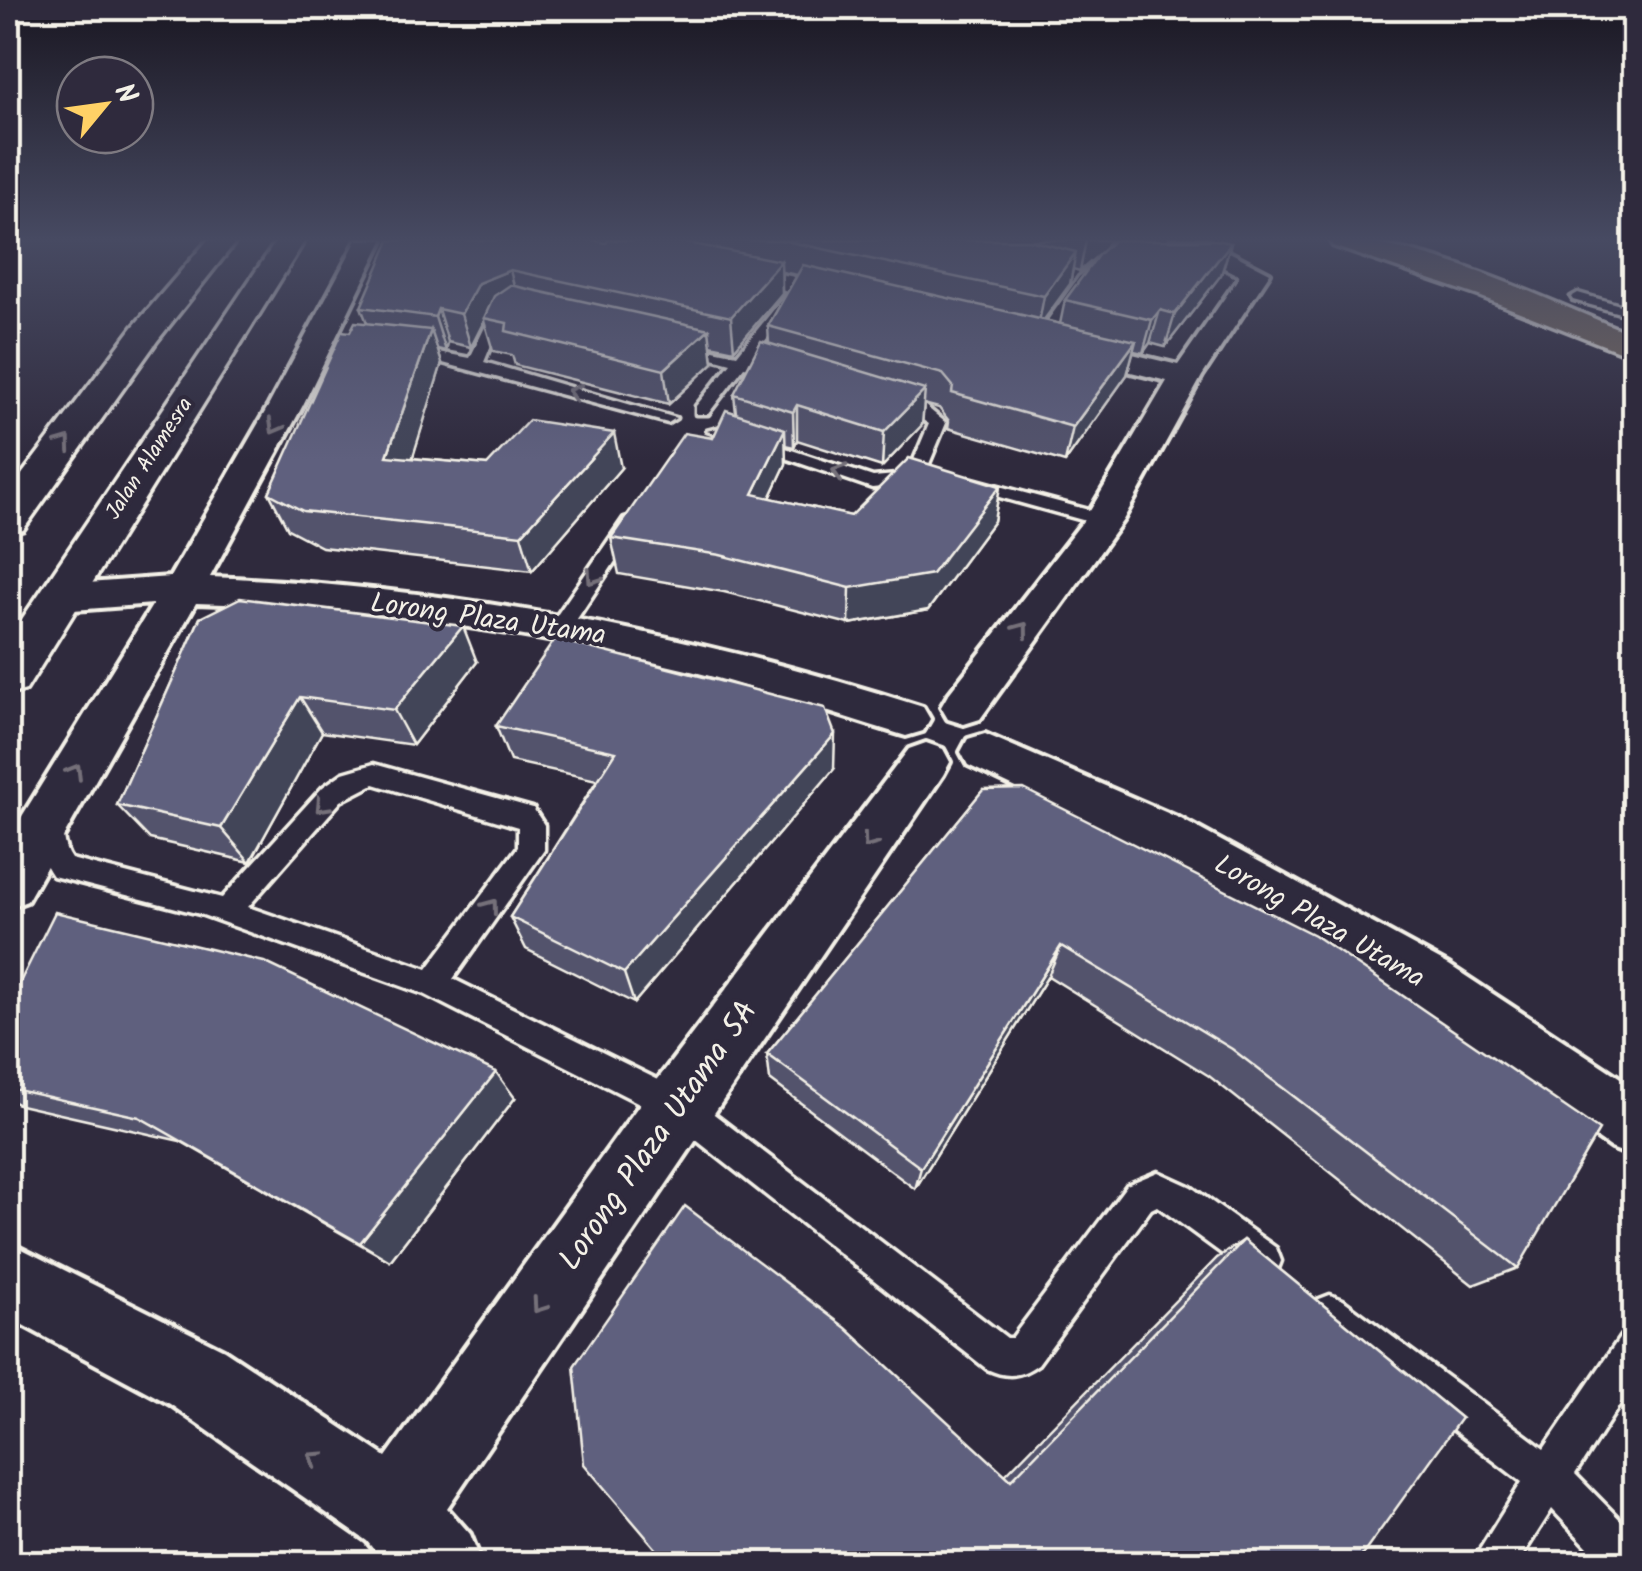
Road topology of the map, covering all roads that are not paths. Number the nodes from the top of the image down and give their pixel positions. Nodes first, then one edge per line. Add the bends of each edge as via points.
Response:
1 (163, 313) edge
2 (244, 313) edge
3 (341, 313) edge
4 (503, 313) edge
5 (513, 313) edge
6 (778, 313) edge
7 (1061, 313) edge
8 (1229, 313) edge
9 (1582, 313) edge
10 (1595, 313) edge
11 (1602, 313) edge
12 (536, 314) edge
13 (1634, 324) edge
14 (1004, 332) edge
15 (1041, 341) junction
16 (670, 343) edge
17 (1634, 346) edge
18 (391, 350) edge
19 (741, 360) junction
20 (475, 364) junction
21 (794, 375) edge
22 (1186, 376) junction
23 (883, 399) edge
24 (702, 410) junction
25 (668, 418) junction
26 (716, 431) junction
27 (915, 478) junction
28 (645, 501) edge
29 (1104, 520) junction
30 (8, 522) edge
31 (184, 590) junction
32 (60, 598) junction
33 (561, 626) junction
34 (8, 678) edge
35 (945, 735) junction
36 (49, 815) junction
37 (8, 885) edge
38 (227, 912) junction
39 (432, 984) junction
40 (678, 1106) junction
41 (1634, 1125) edge
42 (8, 1278) edge
43 (1634, 1349) edge
44 (1550, 1478) junction
45 (418, 1538) edge
46 (1492, 1564) edge
47 (1634, 1564) edge

30 -> 1 street
2 - 32 street, Jalan Alamesra
3 -> 31 street
4 - 20 lane
5 - 12 lane
6 - 19 lane
7 - 15 lane
8 - 22 street
9 - 17 highway
10 - 13 highway
11 - 13 highway
14 - 15 street
15 - 22 street
16 - 19 lane
18 - 20 lane
19 - 21 lane
19 - 24 lane
25 -> 20 lane
22 - 29 street
23 - 27 lane via 918,409 938,424
24 - 25 lane
24 - 26 lane via 719,418
25 - 26 lane via 665,429 686,438
27 -> 26 lane via 872,483
27 - 29 lane via 958,480
28 -> 33 lane
35 -> 29 street
31 - 32 street, Lorong Plaza Utama
31 - 33 street, Lorong Plaza Utama via 420,605
36 -> 31 street
32 - 34 street, Jalan Alamesra
33 - 35 street, Lorong Plaza Utama via 804,684
35 -> 40 street, Lorong Plaza Utama 5A
35 - 41 street, Lorong Plaza Utama via 1160,833 1428,984
36 - 37 street
36 - 38 lane via 50,850 62,868
38 - 39 lane
39 -> 38 lane via 531,850 524,815 387,776 352,780
39 - 40 lane
40 - 44 lane via 1000,1356 1025,1351 1138,1197 1158,1190 1180,1198
40 -> 45 street, Lorong Plaza Utama 5A
45 -> 42 street via 197,1377
43 - 44 lane
44 - 46 lane
44 - 47 lane

